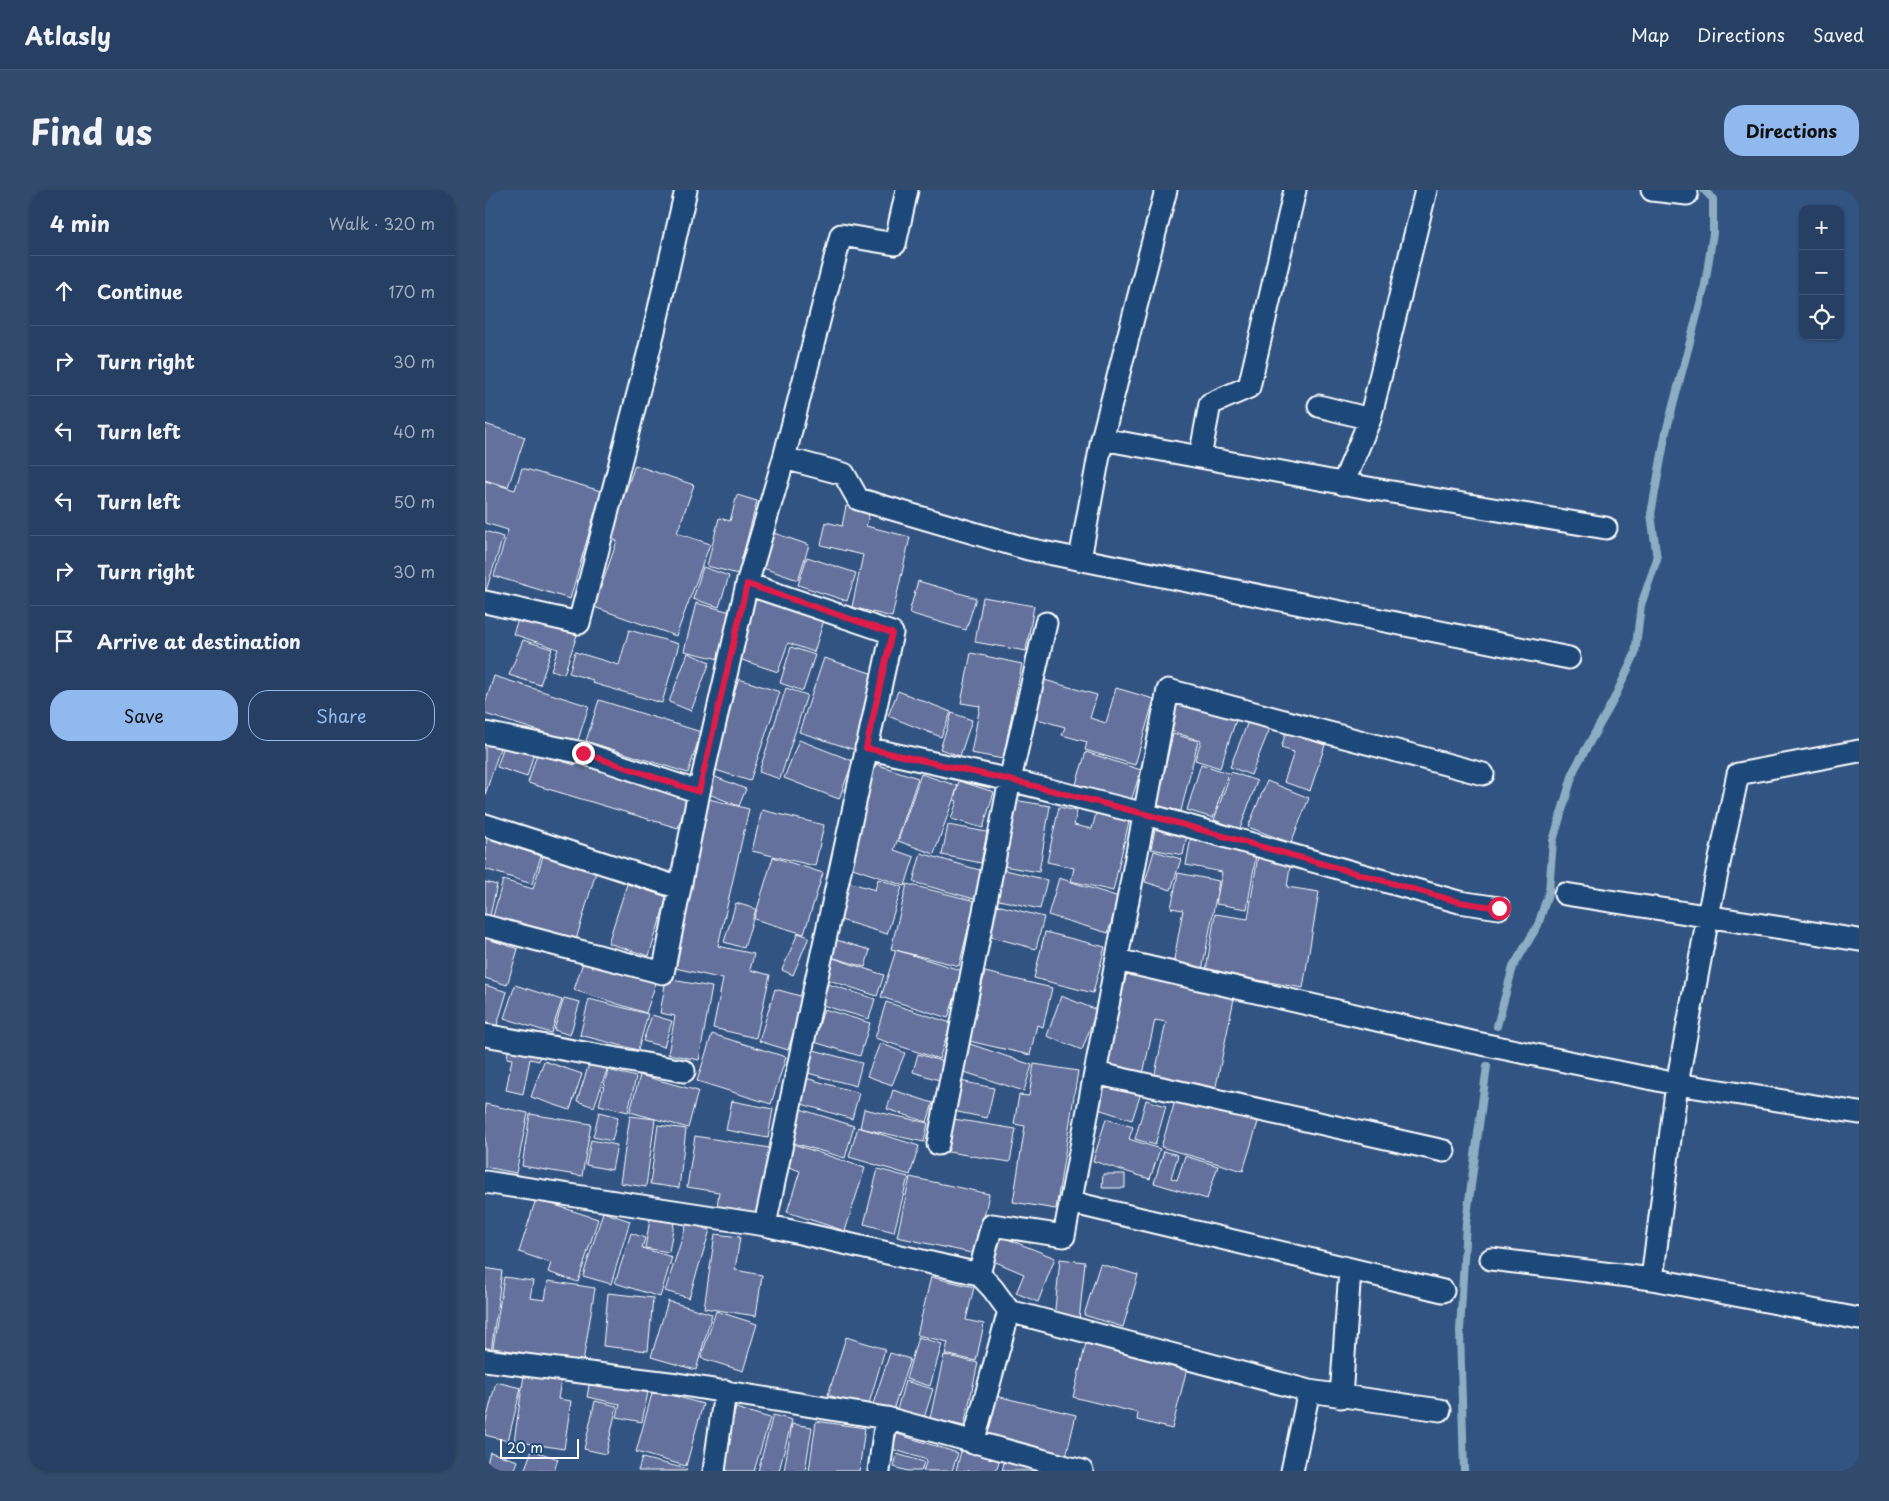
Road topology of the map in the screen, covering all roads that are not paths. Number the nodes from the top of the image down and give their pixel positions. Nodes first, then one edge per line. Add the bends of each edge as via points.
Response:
1 (686, 190) edge
2 (907, 190) edge
3 (1166, 190) edge
4 (1295, 190) edge
5 (1426, 190) edge
6 (1652, 190) edge
7 (1687, 194) dead end
8 (1319, 406) dead end
9 (1370, 419) junction
10 (1102, 439) junction
11 (1200, 457) junction
12 (784, 458) junction
13 (1343, 484) junction
14 (1606, 528) dead end
15 (1080, 559) junction
16 (747, 584) junction
17 (485, 602) edge
18 (1046, 623) dead end
19 (1569, 658) dead end
20 (485, 733) edge
21 (866, 748) junction
22 (1859, 751) edge
23 (1483, 774) dead end
24 (1010, 780) junction
25 (699, 792) junction
26 (1145, 814) junction
27 (485, 825) edge
28 (680, 888) junction
29 (1565, 894) dead end
30 (1499, 908) dead end
31 (1708, 916) junction
32 (485, 926) edge
33 (1859, 940) edge
34 (1117, 960) junction
35 (485, 1035) edge
36 (684, 1072) dead end
37 (1095, 1073) junction
38 (1677, 1084) junction
39 (1859, 1113) edge
40 (938, 1144) dead end
41 (1444, 1151) dead end
42 (485, 1182) edge
43 (1070, 1202) junction
44 (765, 1225) junction
45 (1491, 1259) dead end
46 (1350, 1270) junction
47 (979, 1274) junction
48 (1652, 1279) junction
49 (1443, 1291) dead end
50 (1009, 1311) junction
51 (1859, 1319) edge
52 (485, 1360) edge
53 (725, 1391) junction
54 (1309, 1391) junction
55 (1341, 1397) junction
56 (1440, 1410) dead end
57 (886, 1418) junction
58 (973, 1443) junction
59 (714, 1471) edge
60 (879, 1471) edge
61 (1082, 1471) edge
62 (1293, 1471) edge

1 - 17 street via 654,330 579,623
2 - 12 street via 895,244 841,235
3 - 10 street
4 - 11 street via 1249,387 1210,404
5 - 9 street
6 - 7 street
8 - 9 street
9 - 13 street
10 - 11 street
10 - 15 street
11 - 13 street
12 - 15 street via 844,474 858,499 1028,549
12 - 16 street
13 - 14 street
15 - 19 street
16 - 21 street via 892,633
16 - 25 street
18 - 24 street
20 - 25 street via 583,753
21 - 24 street
21 - 44 street
22 - 31 street via 1738,774
23 - 26 street via 1168,690
24 - 26 street
24 - 40 street
25 - 28 street
26 - 30 street via 1459,902
26 - 34 street
27 - 28 street
28 - 32 street via 663,973
29 - 31 street
31 - 33 street
31 - 38 street
34 - 37 street
34 - 38 street via 1472,1042
35 - 36 street
37 - 41 street
37 - 43 street
38 - 39 street
38 - 48 street
42 - 44 street
43 - 46 street
43 - 47 street via 1064,1236 992,1225
44 - 47 street
45 - 48 street
46 - 49 street
46 - 55 street
47 - 50 street
48 - 51 street
50 - 54 street
50 - 58 street
52 - 53 street
53 - 57 street
53 - 59 street
54 - 55 street
54 - 62 street
55 - 56 street
57 - 58 street
57 - 60 street
58 - 61 street

